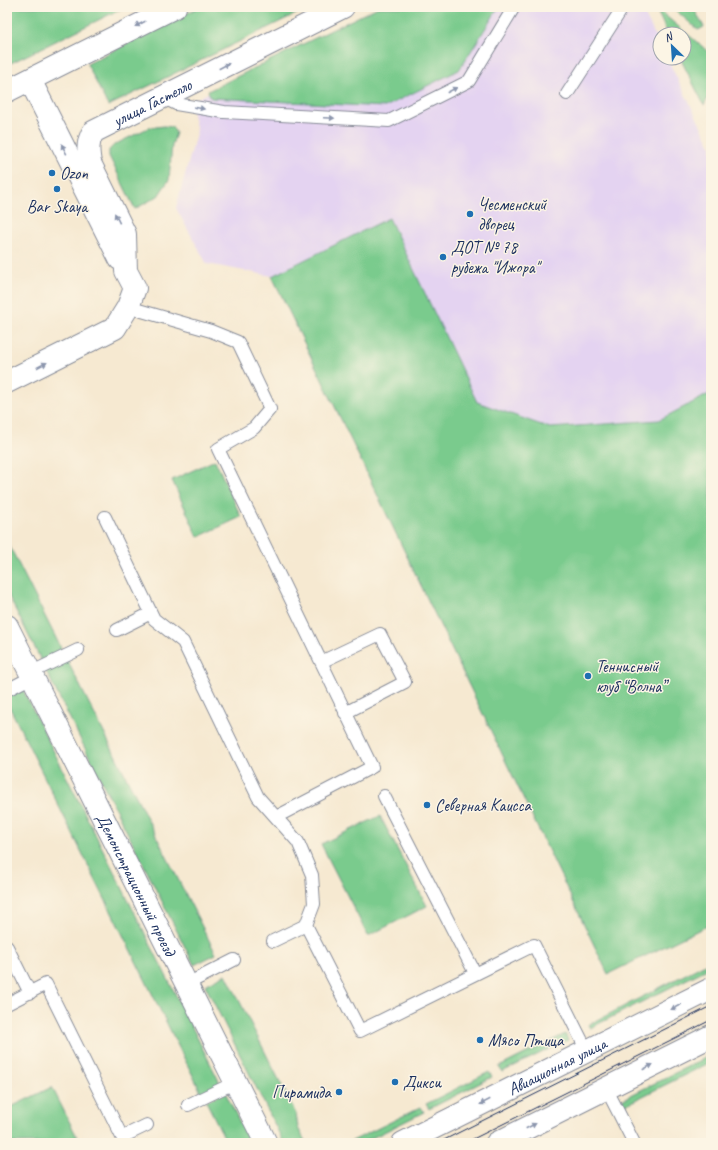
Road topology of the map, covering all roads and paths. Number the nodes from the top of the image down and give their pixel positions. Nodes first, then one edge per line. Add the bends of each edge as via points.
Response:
1 (175, 7) edge
2 (343, 7) edge
3 (514, 7) edge
4 (623, 7) edge
5 (30, 80) junction
6 (7, 91) edge
7 (566, 94) dead end
8 (162, 98) junction
9 (126, 271) junction
10 (128, 308) junction
11 (7, 382) edge
12 (105, 517) dead end
13 (151, 613) junction
14 (7, 626) edge
15 (117, 630) dead end
16 (78, 650) dead end
17 (321, 662) junction
18 (31, 675) junction
19 (7, 690) edge
20 (345, 713) junction
21 (384, 796) dead end
22 (276, 817) junction
23 (306, 925) junction
24 (273, 941) dead end
25 (7, 947) edge
26 (234, 960) dead end
27 (475, 973) junction
28 (187, 984) junction
29 (711, 989) edge
30 (30, 993) junction
31 (7, 1004) edge
32 (711, 1036) edge
33 (587, 1051) junction
34 (236, 1082) junction
35 (606, 1088) junction
36 (188, 1105) dead end
37 (148, 1125) dead end
38 (123, 1140) edge
39 (266, 1143) edge
40 (403, 1143) edge
41 (496, 1143) edge
42 (634, 1143) edge

1 -> 5 street
8 -> 2 street, улица Гастелло
8 -> 3 lane via 176,104 224,112 389,121 469,81
4 - 7 lane
5 - 6 street
9 -> 5 street, улица Гастелло
9 -> 8 street, улица Гастелло via 124,234 90,163 89,140 93,132
9 - 10 street, улица Гастелло via 135,288
11 -> 10 street, улица Гастелло via 115,328
10 - 17 lane via 211,331 238,342 270,409 254,428 218,449
12 - 13 lane
13 - 15 lane
13 - 22 lane via 154,619 184,642 258,797
14 - 18 street, Демонстрационный проезд
16 - 18 lane
17 - 20 lane
17 - 20 lane via 380,634 405,682
18 - 19 lane
18 - 28 street, Демонстрационный проезд
20 - 22 lane via 372,767
21 - 27 lane
22 - 23 lane via 298,842 312,875 314,904
23 - 24 lane
23 - 27 lane via 360,1031
25 - 30 lane
26 - 28 lane
27 - 33 lane via 534,945
28 - 34 street, Демонстрационный проезд
29 -> 33 street, Авиационная улица
30 - 31 lane
30 - 38 lane via 46,984
35 -> 32 street
33 -> 40 street, Авиационная улица
34 - 36 lane
34 - 39 street, Демонстрационный проезд
41 -> 35 street
35 - 42 lane
37 - 38 lane

